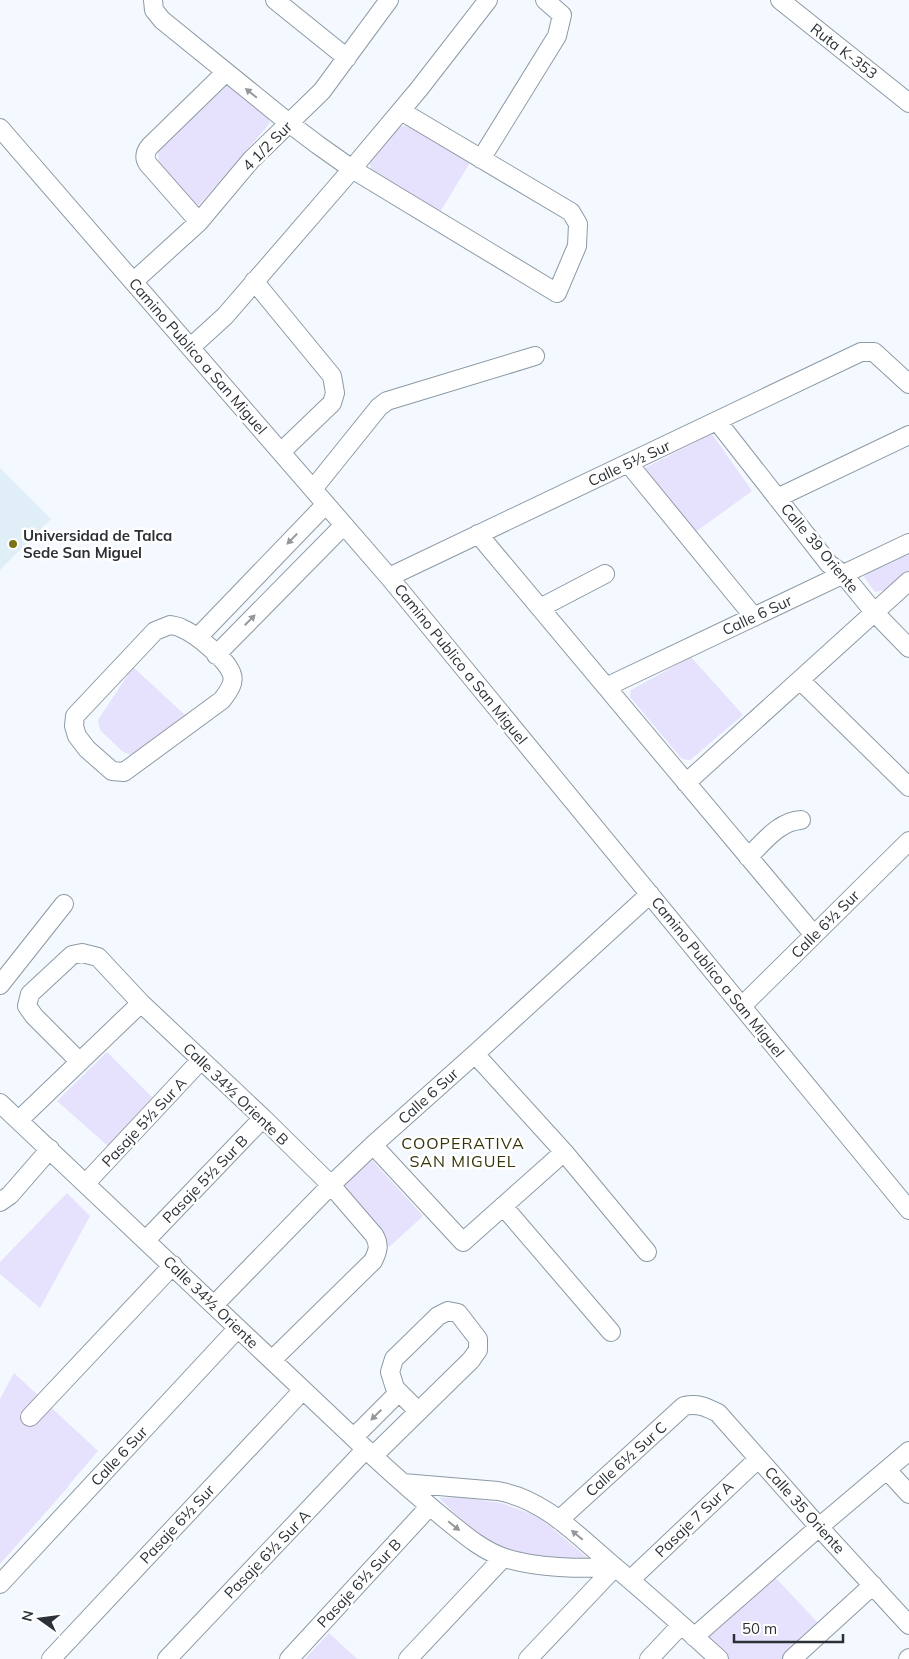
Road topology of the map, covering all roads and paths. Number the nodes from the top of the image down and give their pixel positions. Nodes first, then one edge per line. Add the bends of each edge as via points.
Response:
1 (153, 0) edge
2 (275, 0) edge
3 (389, 0) edge
4 (488, 0) edge
5 (546, 0) edge
6 (780, 0) edge
7 (347, 58) junction
8 (226, 72) junction
9 (909, 102) edge
10 (400, 111) junction
11 (289, 123) junction
12 (0, 128) edge
13 (481, 159) junction
14 (352, 169) junction
15 (199, 222) junction
16 (134, 281) junction
17 (254, 281) junction
18 (191, 348) junction
19 (535, 356) dead end
20 (909, 384) edge
21 (717, 421) junction
22 (909, 435) edge
23 (281, 452) junction
24 (628, 463) junction
25 (313, 489) junction
26 (777, 498) junction
27 (326, 504) junction
28 (344, 525) junction
29 (478, 534) junction
30 (909, 543) edge
31 (605, 574) dead end
32 (843, 574) junction
33 (389, 577) junction
34 (909, 581) edge
35 (540, 608) junction
36 (874, 612) junction
37 (754, 617) junction
38 (198, 637) junction
39 (909, 648) edge
40 (216, 655) junction
41 (800, 680) junction
42 (606, 687) junction
43 (686, 783) junction
44 (909, 787) edge
45 (801, 820) dead end
46 (909, 841) edge
47 (748, 857) junction
48 (650, 894) junction
49 (64, 904) dead end
50 (814, 935) junction
51 (0, 985) edge
52 (141, 1003) junction
53 (742, 1006) junction
54 (475, 1054) junction
55 (201, 1060) junction
56 (79, 1061) junction
57 (0, 1103) edge
58 (263, 1118) junction
59 (20, 1120) junction
60 (373, 1145) junction
61 (50, 1149) junction
62 (564, 1152) junction
63 (86, 1183) junction
64 (331, 1185) junction
65 (0, 1202) edge
66 (503, 1206) junction
67 (909, 1210) edge
68 (146, 1240) junction
69 (648, 1252) dead end
70 (173, 1265) junction
71 (214, 1305) junction
72 (238, 1328) junction
73 (611, 1332) dead end
74 (272, 1360) junction
75 (304, 1390) junction
76 (399, 1392) junction
77 (695, 1404) joint
78 (418, 1411) junction
79 (30, 1417) dead end
80 (364, 1448) junction
81 (909, 1451) edge
82 (758, 1459) junction
83 (887, 1470) junction
84 (403, 1483) junction
85 (909, 1494) edge
86 (430, 1506) junction
87 (559, 1520) junction
88 (819, 1527) junction
89 (503, 1558) junction
90 (615, 1567) junction
91 (630, 1580) junction
92 (0, 1584) edge
93 (873, 1585) junction
94 (681, 1624) junction
95 (909, 1625) edge
96 (694, 1637) junction
97 (51, 1659) edge
98 (167, 1659) edge
99 (288, 1659) edge
100 (408, 1659) edge
101 (528, 1659) edge
102 (649, 1659) edge
103 (719, 1659) edge
104 (792, 1659) edge

1 - 8 street via 158,15
2 - 7 street
3 - 7 street, 4 1/2 Sur
4 - 10 street
5 - 13 street via 562,15 557,36
6 - 9 street, Ruta K-353
7 - 11 street, 4 1/2 Sur via 322,91
11 -> 8 street
8 - 15 street via 150,146 145,156 148,164
10 - 13 street
10 - 14 street
11 - 14 street
11 - 15 street, 4 1/2 Sur via 251,160
12 - 16 street, Camino Publico a San Miguel
13 - 14 street via 570,212 578,224 577,246 557,293
14 - 17 street
15 - 16 street, 4 1/2 Sur
16 - 18 street, Camino Publico a San Miguel
17 - 18 street via 225,316
17 - 23 street via 332,376 335,393 332,403
18 - 23 street, Camino Publico a San Miguel
19 - 25 street via 387,401
20 - 21 street, Calle 5½ Sur via 877,354 861,352
21 - 24 street, Calle 5½ Sur
21 - 26 street, Calle 39 Oriente
22 - 26 street
23 - 25 street, Camino Publico a San Miguel
24 - 29 street, Calle 5½ Sur
24 - 37 street
25 - 27 street, Camino Publico a San Miguel
26 - 32 street, Calle 39 Oriente via 830,564
27 - 28 street, Camino Publico a San Miguel
27 -> 38 street
28 - 33 street, Camino Publico a San Miguel
40 -> 28 street
29 - 33 street, Calle 5½ Sur
29 - 35 street
30 - 32 street, Calle 6 Sur
31 - 35 street
32 - 36 street, Calle 39 Oriente
32 - 37 street, Calle 6 Sur
33 - 48 street, Camino Publico a San Miguel
34 - 36 street
35 - 42 street
36 - 39 street, Calle 39 Oriente
36 - 41 street
37 - 42 street, Calle 6 Sur
38 - 40 street
38 - 40 street via 170,625 155,631 75,716 77,736 87,749 112,771 124,772 222,700 231,688 233,677
41 - 43 street
41 - 44 street
42 - 43 street
43 - 47 street
45 - 47 street via 780,827
46 - 50 street, Calle 6½ Sur
47 - 50 street
48 - 53 street, Camino Publico a San Miguel
48 - 54 street, Calle 6 Sur
49 - 51 street
50 - 53 street, Calle 6½ Sur
52 - 55 street, Calle 34½ Oriente B
52 - 56 street
52 - 56 street, Calle 34½ Oriente B via 98,957 82,953 72,955 30,994 27,1006 34,1016
53 - 67 street, Camino Publico a San Miguel
54 - 60 street, Calle 6 Sur
54 - 62 street
55 - 58 street, Calle 34½ Oriente B
55 - 63 street, Pasaje 5½ Sur A
56 - 59 street
57 - 59 street, Calle 34½ Oriente
58 - 64 street, Calle 34½ Oriente B
58 - 68 street, Pasaje 5½ Sur B
59 - 61 street, Calle 34½ Oriente
60 - 64 street, Calle 6 Sur
60 - 66 street via 463,1242
61 - 63 street, Calle 34½ Oriente
61 - 65 street
62 - 66 street
62 - 69 street
63 - 68 street, Calle 34½ Oriente
64 - 71 street, Calle 6 Sur
64 - 74 street, Calle 34½ Oriente B via 374,1235 378,1252
66 - 73 street
68 - 70 street, Calle 34½ Oriente
70 - 71 street, Calle 34½ Oriente
70 - 79 street
71 - 72 street, Calle 34½ Oriente
72 - 74 street, Calle 34½ Oriente
72 - 92 street, Calle 6 Sur
74 - 75 street, Calle 34½ Oriente
75 - 80 street, Calle 34½ Oriente
75 - 97 street, Pasaje 6½ Sur
76 - 78 street
76 - 78 street via 390,1372 394,1359 438,1316 448,1311 458,1313 478,1339 478,1350
76 -> 80 street
77 - 82 street, Calle 35 Oriente via 718,1413
77 - 87 street, Calle 6½ Sur C via 684,1406
78 - 80 street
80 - 84 street, Calle 34½ Oriente
80 - 98 street, Pasaje 6½ Sur A
81 - 83 street
82 - 88 street, Calle 35 Oriente
82 - 91 street, Pasaje 7 Sur A
83 - 85 street
83 - 88 street
84 - 86 street, Calle 34½ Oriente
84 - 87 street via 509,1493 532,1502
86 -> 89 street, Calle 34½ Oriente via 474,1542
86 - 99 street, Pasaje 6½ Sur B
90 -> 87 street
88 - 93 street, Calle 35 Oriente
88 - 96 street
89 - 90 street, Calle 34½ Oriente via 534,1564
89 - 100 street
90 - 91 street
90 - 101 street
91 - 94 street
93 - 95 street, Calle 35 Oriente
93 - 104 street
94 - 96 street
94 - 102 street
96 - 103 street

